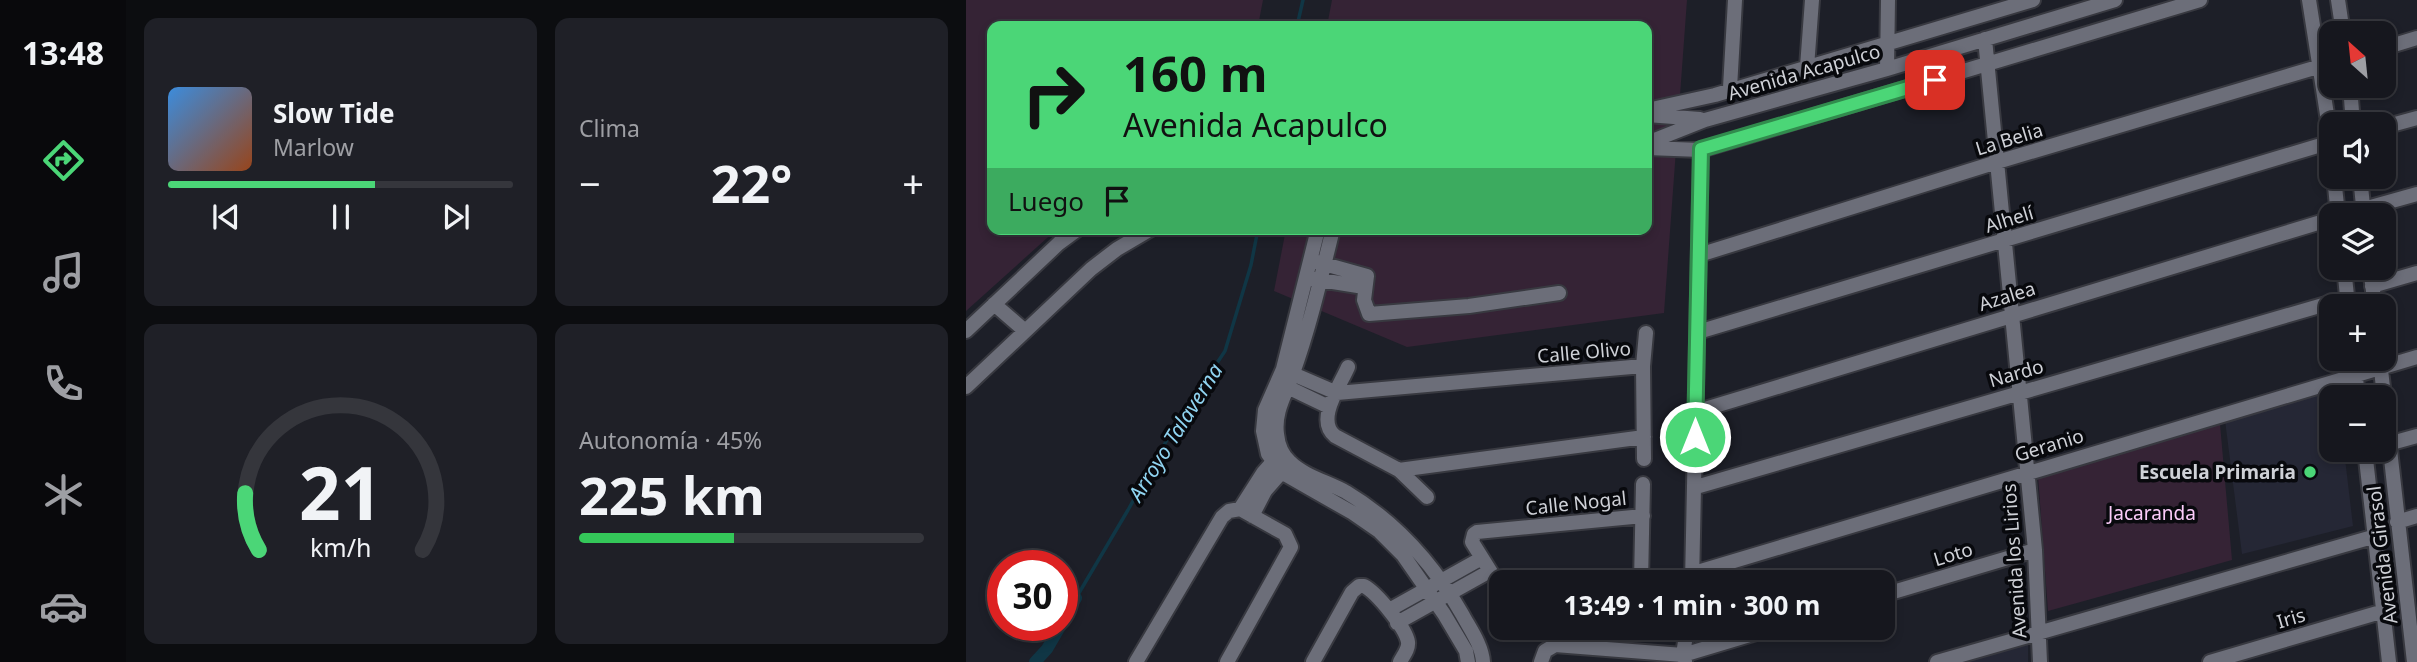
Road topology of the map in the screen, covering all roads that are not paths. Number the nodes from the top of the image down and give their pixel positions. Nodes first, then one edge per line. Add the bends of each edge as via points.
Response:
1 (1735, 0) edge
2 (1812, 0) edge
3 (1888, 0) edge
4 (2033, 0) edge
5 (2115, 0) edge
6 (2200, 0) edge
7 (2309, 0) edge
8 (2338, 0) edge
9 (2341, 21) edge
10 (2319, 38) edge
11 (2417, 38) edge
12 (1985, 39) junction
13 (1886, 44) junction
14 (2396, 44) edge
15 (1987, 65) junction
16 (2319, 66) edge
17 (1807, 67) junction
18 (1887, 69) junction
19 (1730, 89) junction
20 (1652, 109) edge
21 (1652, 115) edge
22 (2417, 118) edge
23 (1705, 120) junction
24 (2396, 124) edge
25 (1652, 144) edge
26 (2319, 145) edge
27 (1652, 146) edge
28 (1701, 149) junction
29 (1997, 162) junction
30 (2417, 194) edge
31 (2390, 203) edge
32 (2319, 223) edge
33 (1070, 235) edge
34 (1140, 235) edge
35 (1318, 235) edge
36 (1330, 235) edge
37 (2006, 240) junction
38 (1699, 255) junction
39 (1318, 262) junction
40 (2417, 273) edge
41 (1314, 279) junction
42 (2371, 280) edge
43 (2372, 286) junction
44 (1364, 287) junction
45 (1559, 293) dead end
46 (2373, 294) edge
47 (994, 304) junction
48 (2319, 310) edge
49 (2013, 315) junction
50 (1024, 330) junction
51 (966, 331) edge
52 (1698, 332) junction
53 (1646, 333) dead end
54 (2417, 357) edge
55 (2396, 360) edge
56 (1643, 366) junction
57 (1348, 367) dead end
58 (2338, 371) edge
59 (1285, 378) junction
60 (966, 387) edge
61 (1337, 393) junction
62 (2018, 393) junction
63 (1329, 407) junction
64 (1695, 412) junction
65 (2417, 436) edge
66 (1644, 438) junction
67 (2396, 442) edge
68 (1644, 459) dead end
69 (1281, 462) junction
70 (2367, 462) edge
71 (2390, 462) edge
72 (1399, 470) junction
73 (2028, 471) junction
74 (1643, 484) dead end
75 (1696, 487) junction
76 (1427, 497) dead end
77 (1246, 512) junction
78 (1643, 516) junction
79 (2417, 516) edge
80 (2397, 522) junction
81 (2376, 536) junction
82 (2035, 550) junction
83 (1482, 558) junction
84 (1489, 570) edge
85 (1641, 570) edge
86 (1693, 570) edge
87 (1718, 570) edge
88 (1489, 572) edge
89 (1442, 580) junction
90 (1428, 589) junction
91 (1895, 591) edge
92 (1450, 594) junction
93 (2412, 595) edge
94 (1436, 601) junction
95 (1389, 610) junction
96 (2384, 611) junction
97 (1397, 623) junction
98 (2039, 633) junction
99 (1686, 640) edge
100 (1738, 640) edge
101 (1544, 655) edge
102 (1685, 658) edge
103 (1136, 662) edge
104 (1227, 662) edge
105 (1313, 662) edge
106 (1400, 662) edge
107 (1468, 662) edge
108 (1483, 662) edge
109 (1937, 662) edge
110 (2040, 662) edge
111 (2210, 662) edge
112 (2389, 662) edge
113 (2414, 662) edge

1 - 19 street
2 - 17 street
3 - 13 street
4 - 13 street, Avenida Acapulco
5 - 12 street, Avenida Acapulco
6 - 15 street
7 - 10 street
8 - 9 street
11 - 14 street
12 - 15 street, Avenida los Lirios
12 - 18 street, Avenida Acapulco
13 - 17 street, Avenida Acapulco
13 - 18 street
15 - 28 street
15 - 29 street, Avenida los Lirios
16 - 29 street, La Belia
17 - 19 street, Avenida Acapulco
18 - 23 street, Avenida Acapulco
19 - 20 street, Avenida Acapulco
21 - 23 street
22 - 24 street
23 - 25 street
26 - 37 street, Alhelí
27 - 28 street
28 - 38 street
29 - 37 street, Avenida los Lirios
29 - 38 street, La Belia
30 - 31 street
32 - 49 street, Azalea
33 - 47 street
34 - 50 street via 1091,269
35 - 39 street
36 - 39 street
37 - 49 street, Avenida los Lirios
37 - 52 street, Alhelí
38 - 52 street
39 - 41 street
39 - 44 street via 1367,276
40 - 43 street
41 - 44 street
41 - 59 street
42 - 43 street
43 - 46 street
44 - 45 street via 1369,314
47 - 50 street
47 - 51 street
48 - 62 street, Nardo
49 - 62 street, Avenida los Lirios
49 - 64 street, Azalea
50 - 60 street
52 - 64 street
53 - 56 street
54 - 55 street, Geranio
56 - 61 street, Calle Olivo
56 - 66 street, Calle Olivo
57 - 61 street
58 - 73 street, Geranio
59 - 61 street, Calle Olivo
59 - 63 street
59 - 69 street via 1276,423
61 - 63 street
62 - 73 street, Avenida los Lirios
62 - 75 street, Nardo
63 - 72 street via 1330,432
64 - 75 street
65 - 67 street
66 - 68 street, Calle Olivo
66 - 72 street
69 - 77 street via 1265,491
69 - 89 street via 1377,512
69 - 90 street via 1379,531
70 - 81 street, Avenida Girasol
71 - 80 street, Avenida Girasol
72 - 76 street
73 - 82 street, Avenida los Lirios
73 - 87 street, Geranio
74 - 78 street
75 - 86 street
77 - 103 street via 1229,511 1222,517
77 - 104 street via 1285,534 1292,547
78 - 83 street, Calle Nogal via 1477,532 1472,542
78 - 85 street, Calle Nogal
79 - 80 street
80 - 93 street, Avenida Girasol
81 - 96 street, Avenida Girasol
81 - 98 street
82 - 91 street, Loto
82 - 98 street, Avenida los Lirios
83 - 84 street
83 - 89 street
88 - 92 street
89 - 90 street
89 - 92 street
90 - 94 street
90 - 95 street
92 - 94 street
92 - 108 street via 1481,649
93 - 113 street, Avenida Girasol
94 - 97 street
94 - 107 street
95 - 97 street
95 - 105 street via 1369,588 1355,589
96 - 111 street, Iris
96 - 112 street, Avenida Girasol
97 - 106 street via 1408,642
98 - 109 street
98 - 110 street, Avenida los Lirios
99 - 102 street
100 - 102 street
101 - 102 street via 1555,645 1572,644

